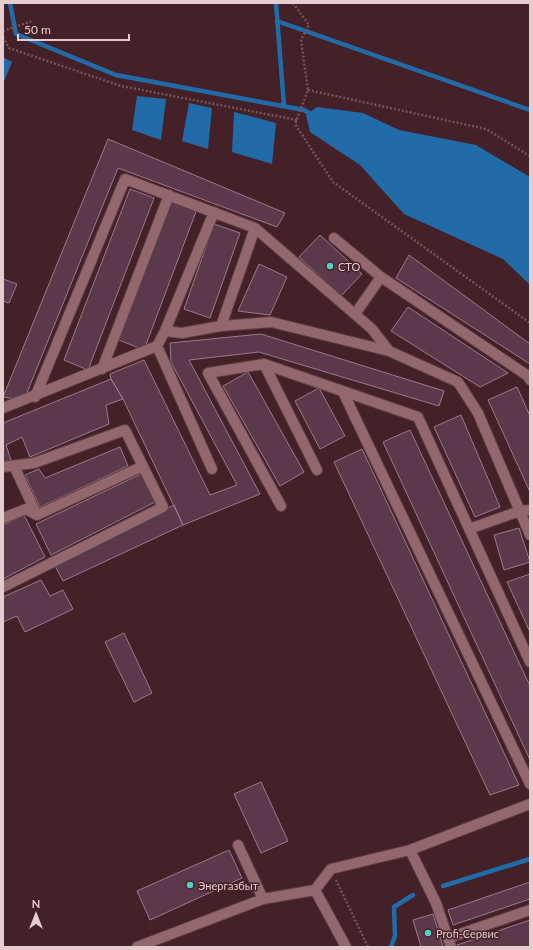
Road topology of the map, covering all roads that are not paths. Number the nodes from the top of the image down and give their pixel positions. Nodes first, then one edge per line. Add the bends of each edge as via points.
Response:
1 (169, 195) junction
2 (214, 212) junction
3 (255, 228) junction
4 (334, 238) dead end
5 (381, 277) junction
6 (355, 314) junction
7 (221, 326) junction
8 (165, 331) junction
9 (157, 346) junction
10 (389, 351) junction
11 (264, 364) junction
12 (102, 369) junction
13 (530, 380) edge
14 (343, 392) junction
15 (35, 397) junction
16 (3, 408) edge
17 (14, 466) junction
18 (143, 466) junction
19 (3, 467) edge
20 (212, 469) dead end
21 (317, 470) dead end
22 (281, 506) dead end
23 (525, 511) edge
24 (37, 515) junction
25 (3, 518) edge
26 (469, 529) junction
27 (530, 536) edge
28 (3, 587) edge
29 (530, 662) edge
30 (530, 784) edge
31 (530, 804) edge
32 (238, 845) dead end
33 (410, 850) junction
34 (315, 890) junction
35 (263, 899) junction
36 (530, 910) edge
37 (450, 942) edge
38 (137, 947) edge
39 (346, 947) edge

1 - 2 lane
1 - 12 lane
1 - 15 lane via 125,179
2 - 3 lane
2 - 8 lane
3 - 6 lane
3 - 7 lane
4 - 5 lane
5 - 6 lane
5 - 13 lane via 528,376
6 - 10 lane via 372,329
7 - 8 lane via 182,332
7 - 10 lane via 271,322
8 - 9 lane
9 - 12 lane
9 - 20 lane
10 - 23 lane via 458,382 478,413
11 - 14 lane
11 - 21 lane
11 - 22 lane via 208,373
12 - 15 lane
14 - 26 lane via 418,417
14 - 30 lane
15 - 16 lane
17 - 18 lane via 34,463 125,430
17 - 19 lane
17 - 24 lane
18 - 24 lane
18 - 28 lane via 163,507
23 - 26 lane
23 - 27 lane
24 - 25 lane via 26,509
26 - 29 lane
31 - 33 lane
32 - 35 lane
33 - 34 lane via 331,869
33 - 37 lane via 436,903
34 - 35 lane
34 - 39 lane
35 - 38 lane
36 - 37 lane

